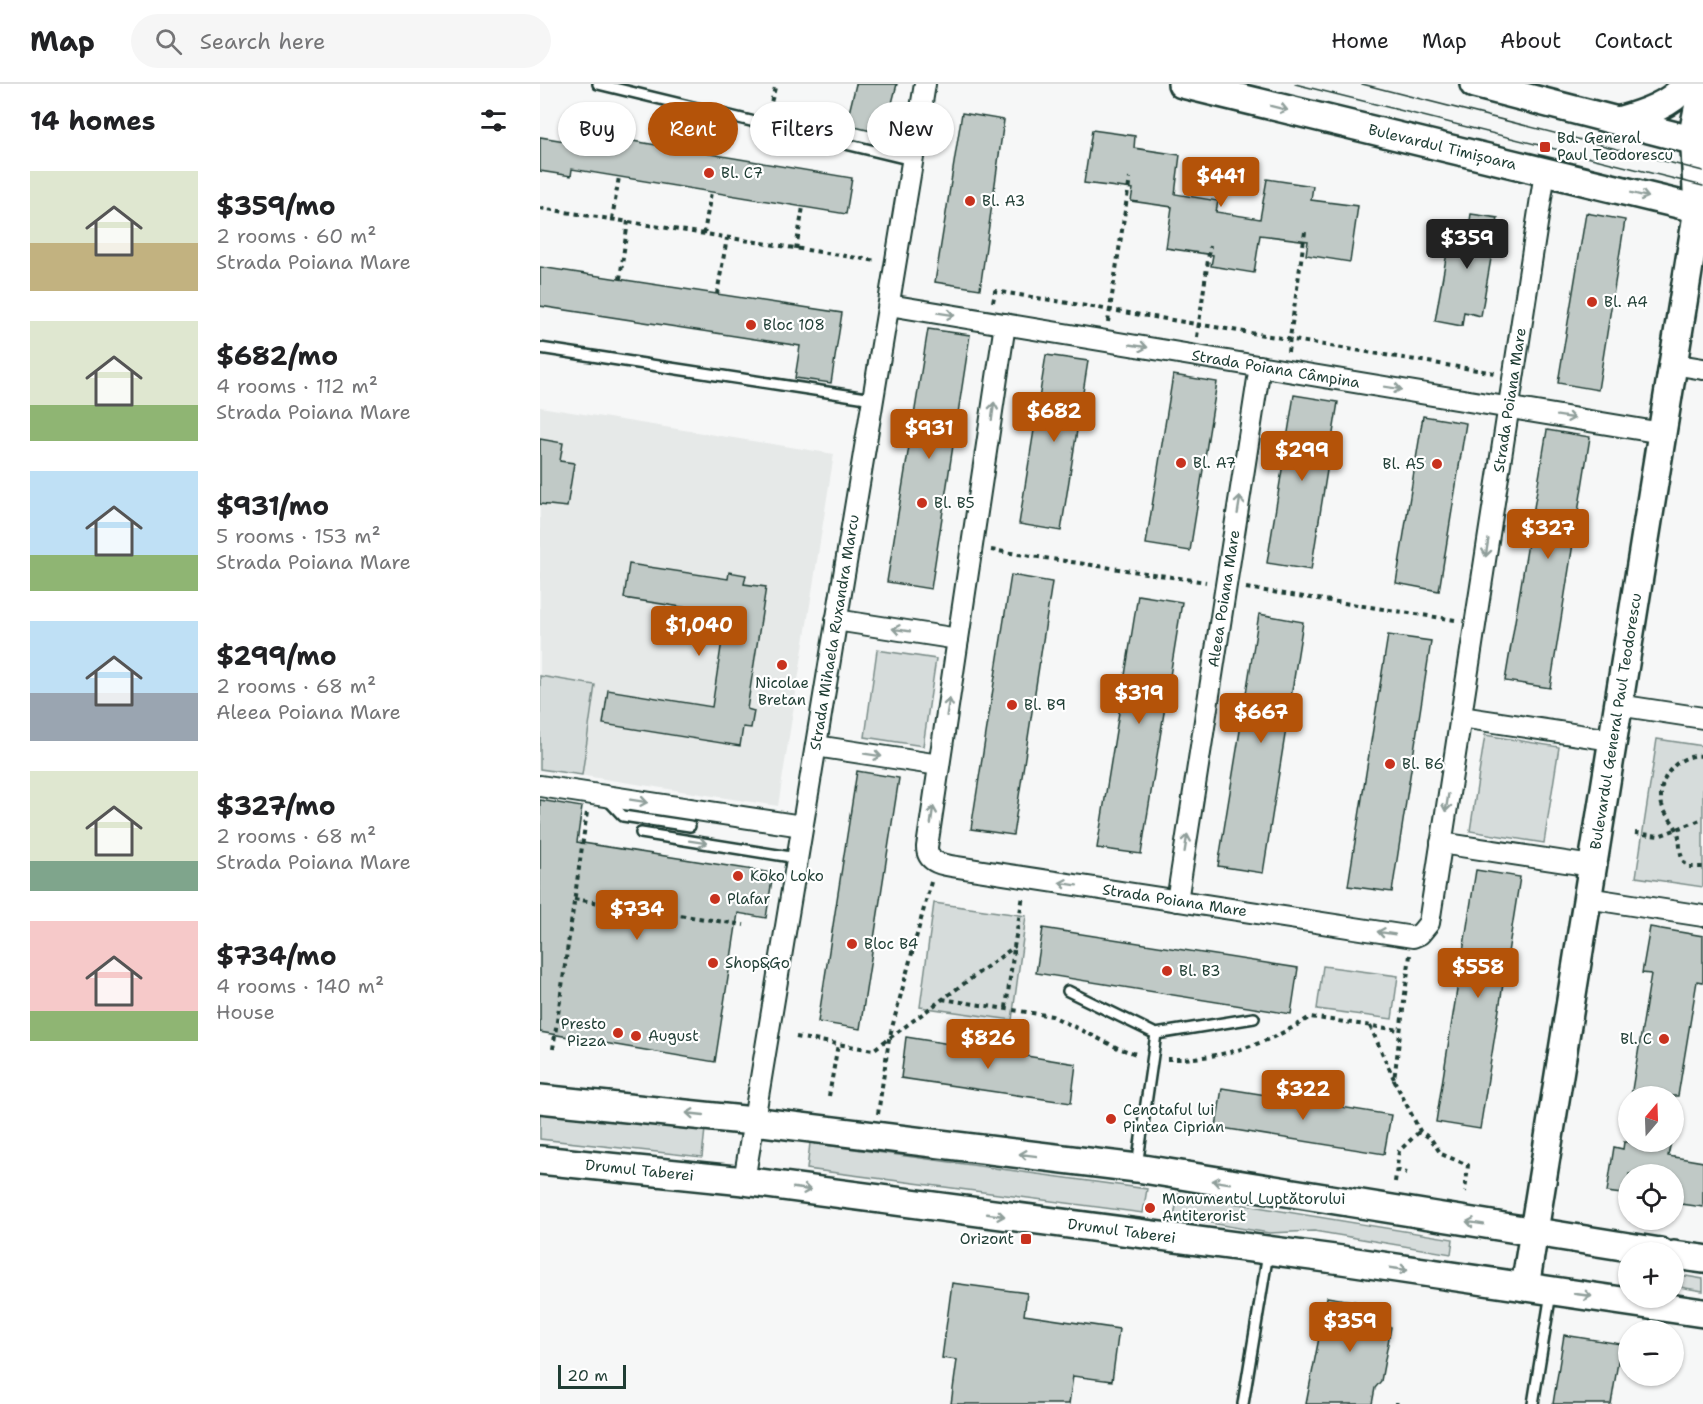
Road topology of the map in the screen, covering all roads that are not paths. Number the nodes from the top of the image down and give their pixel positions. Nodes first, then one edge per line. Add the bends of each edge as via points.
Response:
1 (598, 84) edge
2 (925, 84) edge
3 (1182, 84) edge
4 (1474, 84) edge
5 (1687, 84) edge
6 (1703, 84) edge
7 (1618, 121) junction
8 (1699, 142) edge
9 (912, 160) junction
10 (1545, 172) junction
11 (1701, 207) edge
12 (889, 305) junction
13 (1005, 324) junction
14 (540, 348) edge
15 (1673, 364) junction
16 (1260, 366) junction
17 (1703, 369) edge
18 (873, 399) junction
19 (1508, 407) junction
20 (1662, 433) junction
21 (837, 620) junction
22 (958, 639) junction
23 (1618, 705) junction
24 (1461, 717) junction
25 (1703, 718) edge
26 (1612, 740) junction
27 (816, 746) junction
28 (939, 765) junction
29 (540, 786) edge
30 (596, 795) junction
31 (690, 826) dead end
32 (802, 826) junction
33 (641, 833) dead end
34 (1441, 843) junction
35 (797, 858) junction
36 (1592, 866) junction
37 (1587, 898) junction
38 (1177, 901) junction
39 (1703, 916) edge
40 (1068, 990) dead end
41 (1254, 1018) dead end
42 (1156, 1034) junction
43 (540, 1099) edge
44 (753, 1121) junction
45 (540, 1160) edge
46 (1137, 1168) junction
47 (744, 1181) junction
48 (1533, 1232) junction
49 (1618, 1245) edge
50 (1268, 1251) junction
51 (1684, 1256) edge
52 (1703, 1259) edge
53 (1525, 1287) junction
54 (1552, 1291) junction
55 (1703, 1313) edge
56 (1243, 1404) edge
57 (1533, 1404) edge

1 - 9 lane
2 - 9 street, Strada Mihaela Ruxandra Marcu
3 -> 10 main road, Bulevardul Timișoara
4 - 7 main road
5 - 7 main road via 1668,101
6 - 8 main road, Bulevardul General Paul Teodorescu via 1696,115
7 - 8 main road
8 - 11 main road, Bulevardul General Paul Teodorescu
9 - 12 street, Strada Mihaela Ruxandra Marcu
10 -> 11 main road, Bulevardul Timișoara
10 - 19 street, Strada Poiana Mare
11 - 15 main road, Bulevardul General Paul Teodorescu
12 -> 13 street, Strada Poiana Câmpina
12 - 18 street, Strada Mihaela Ruxandra Marcu
13 -> 16 street, Strada Poiana Câmpina
22 -> 13 street
14 - 18 lane
15 - 17 street
15 - 20 main road, Bulevardul General Paul Teodorescu
16 -> 19 street, Strada Poiana Câmpina
38 -> 16 street, Aleea Poiana Mare
18 - 21 street, Strada Mihaela Ruxandra Marcu
19 -> 20 street, Strada Poiana Câmpina
19 -> 24 street, Strada Poiana Mare
20 - 23 main road, Bulevardul General Paul Teodorescu
22 -> 21 street
21 - 27 street, Strada Mihaela Ruxandra Marcu
28 -> 22 street
23 - 25 street
23 - 26 main road, Bulevardul General Paul Teodorescu
24 - 26 street
24 -> 34 street, Strada Poiana Mare
26 - 36 main road, Bulevardul General Paul Teodorescu
27 -> 28 street
27 - 32 street, Strada Mihaela Ruxandra Marcu
38 -> 28 street, Strada Poiana Mare via 936,863 927,847
29 - 30 street
30 - 31 lane via 622,816
30 -> 32 street
32 - 35 street, Strada Mihaela Ruxandra Marcu
33 -> 35 lane
34 - 36 street
34 -> 38 street, Strada Poiana Mare via 1429,923 1413,937
35 - 44 street, Strada Mihaela Ruxandra Marcu
36 - 37 main road, Bulevardul General Paul Teodorescu
37 - 39 street
37 - 48 main road, Bulevardul General Paul Teodorescu
40 - 42 lane
41 - 42 lane
42 - 46 lane
44 -> 43 main road
46 -> 44 main road
44 - 47 street, Strada Mihaela Ruxandra Marcu
45 - 47 main road, Drumul Taberei
48 -> 46 main road
47 -> 50 main road, Drumul Taberei
48 - 49 main road
48 - 53 main road, Bulevardul General Paul Teodorescu
50 -> 53 main road, Drumul Taberei
50 - 56 lane
51 - 52 main road
53 - 54 main road, Drumul Taberei
54 -> 55 main road, Drumul Taberei
54 - 57 lane

